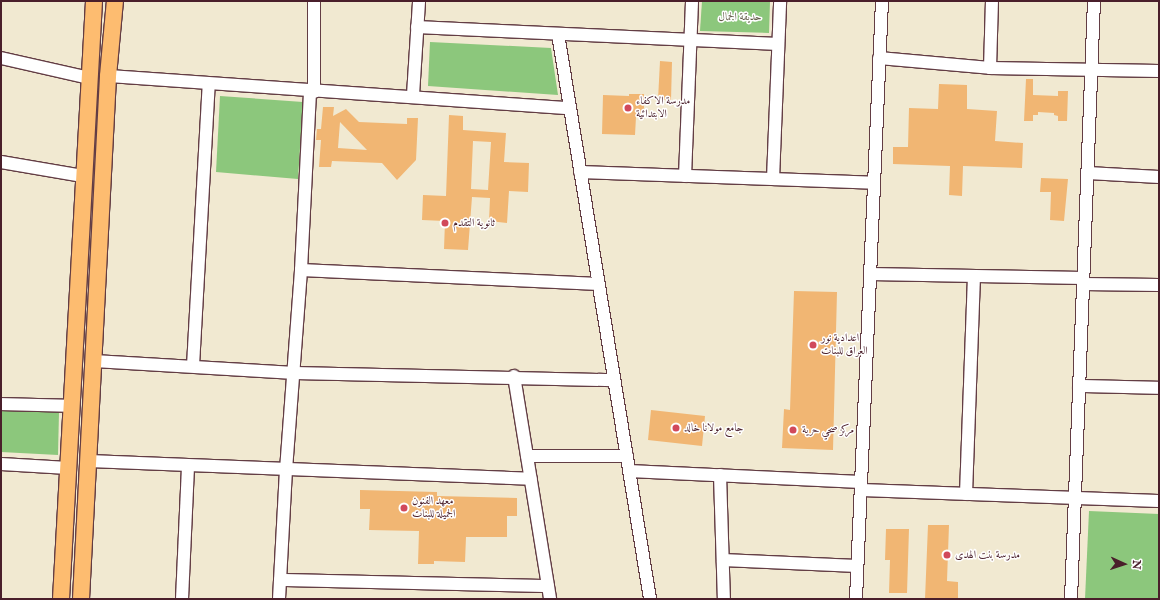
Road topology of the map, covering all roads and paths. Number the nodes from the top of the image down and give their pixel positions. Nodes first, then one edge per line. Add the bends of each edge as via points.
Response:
1 (94, 1) edge
2 (115, 1) edge
3 (314, 1) edge
4 (419, 1) edge
5 (692, 1) edge
6 (780, 1) edge
7 (882, 1) edge
8 (992, 1) edge
9 (1094, 1) edge
10 (417, 27) junction
11 (558, 34) junction
12 (690, 40) junction
13 (778, 44) junction
14 (1, 58) edge
15 (880, 58) junction
16 (990, 68) junction
17 (1092, 69) junction
18 (1159, 71) edge
19 (108, 76) junction
20 (90, 78) junction
21 (209, 84) junction
22 (312, 92) junction
23 (413, 96) junction
24 (570, 108) junction
25 (1, 162) edge
26 (580, 172) junction
27 (1088, 173) junction
28 (83, 176) junction
29 (685, 176) junction
30 (1159, 177) edge
31 (772, 179) junction
32 (874, 183) junction
33 (80, 253) junction
34 (101, 253) junction
35 (301, 270) junction
36 (870, 274) junction
37 (974, 276) junction
38 (1083, 281) junction
39 (599, 284) junction
40 (1159, 285) edge
41 (94, 361) junction
42 (193, 366) junction
43 (295, 373) junction
44 (514, 376) junction
45 (614, 380) junction
46 (1079, 386) junction
47 (1159, 388) edge
48 (1, 404) edge
49 (71, 406) junction
50 (527, 456) junction
51 (627, 456) junction
52 (89, 461) junction
53 (1, 464) edge
54 (188, 466) junction
55 (68, 468) junction
56 (286, 470) junction
57 (629, 471) junction
58 (720, 475) junction
59 (531, 479) junction
60 (861, 486) junction
61 (966, 494) junction
62 (1075, 498) junction
63 (1159, 501) edge
64 (723, 560) junction
65 (857, 566) junction
66 (280, 580) junction
67 (548, 586) junction
68 (61, 599) edge
69 (81, 599) edge
70 (182, 599) edge
71 (279, 599) edge
72 (550, 599) edge
73 (650, 599) edge
74 (724, 599) edge
75 (856, 599) edge
76 (1071, 599) edge

1 - 20 main road
2 - 19 main road
3 - 22 street
4 - 10 street
5 - 12 street
6 - 13 street
7 - 15 street
8 - 16 street
9 - 17 street
10 - 11 street
10 - 23 street
11 - 12 street
11 - 24 street
12 - 13 street
12 - 29 street
13 - 31 street
14 - 20 street
15 - 16 street
15 - 32 street
16 - 17 street
17 - 18 street
17 - 27 street
19 - 21 street
19 - 34 main road
20 - 28 main road
21 - 22 street
21 - 42 street
22 - 23 street
22 - 35 street
23 - 24 street
24 - 26 street
25 - 28 street
26 - 29 street
26 - 39 street
27 - 30 street
27 - 38 street
28 - 33 main road
29 - 31 street
31 - 32 street
32 - 36 street
33 - 34 main road
33 - 49 main road
34 - 41 main road
35 - 39 street
35 - 43 street
36 - 37 street
36 - 60 street
37 - 38 street
37 - 61 street
38 - 40 street
38 - 46 street
39 - 45 street
41 - 42 street
41 - 52 main road
42 - 43 street
43 - 44 street
43 - 56 street
44 - 45 street
44 - 50 street
45 - 51 street
46 - 47 street
46 - 62 street
48 - 49 street
49 - 55 main road
50 - 51 street
50 - 59 street
51 - 57 street
52 - 54 street
52 - 69 main road
53 - 55 street
54 - 56 street
54 - 70 street
55 - 68 main road
56 - 59 street
56 - 66 street
57 - 58 street
57 - 73 street
58 - 60 street
58 - 64 street
59 - 67 street
60 - 61 street
60 - 65 street
61 - 62 street
62 - 63 street
62 - 76 street
64 - 65 street
64 - 74 street
65 - 75 street
66 - 67 street
66 - 71 street
67 - 72 street

